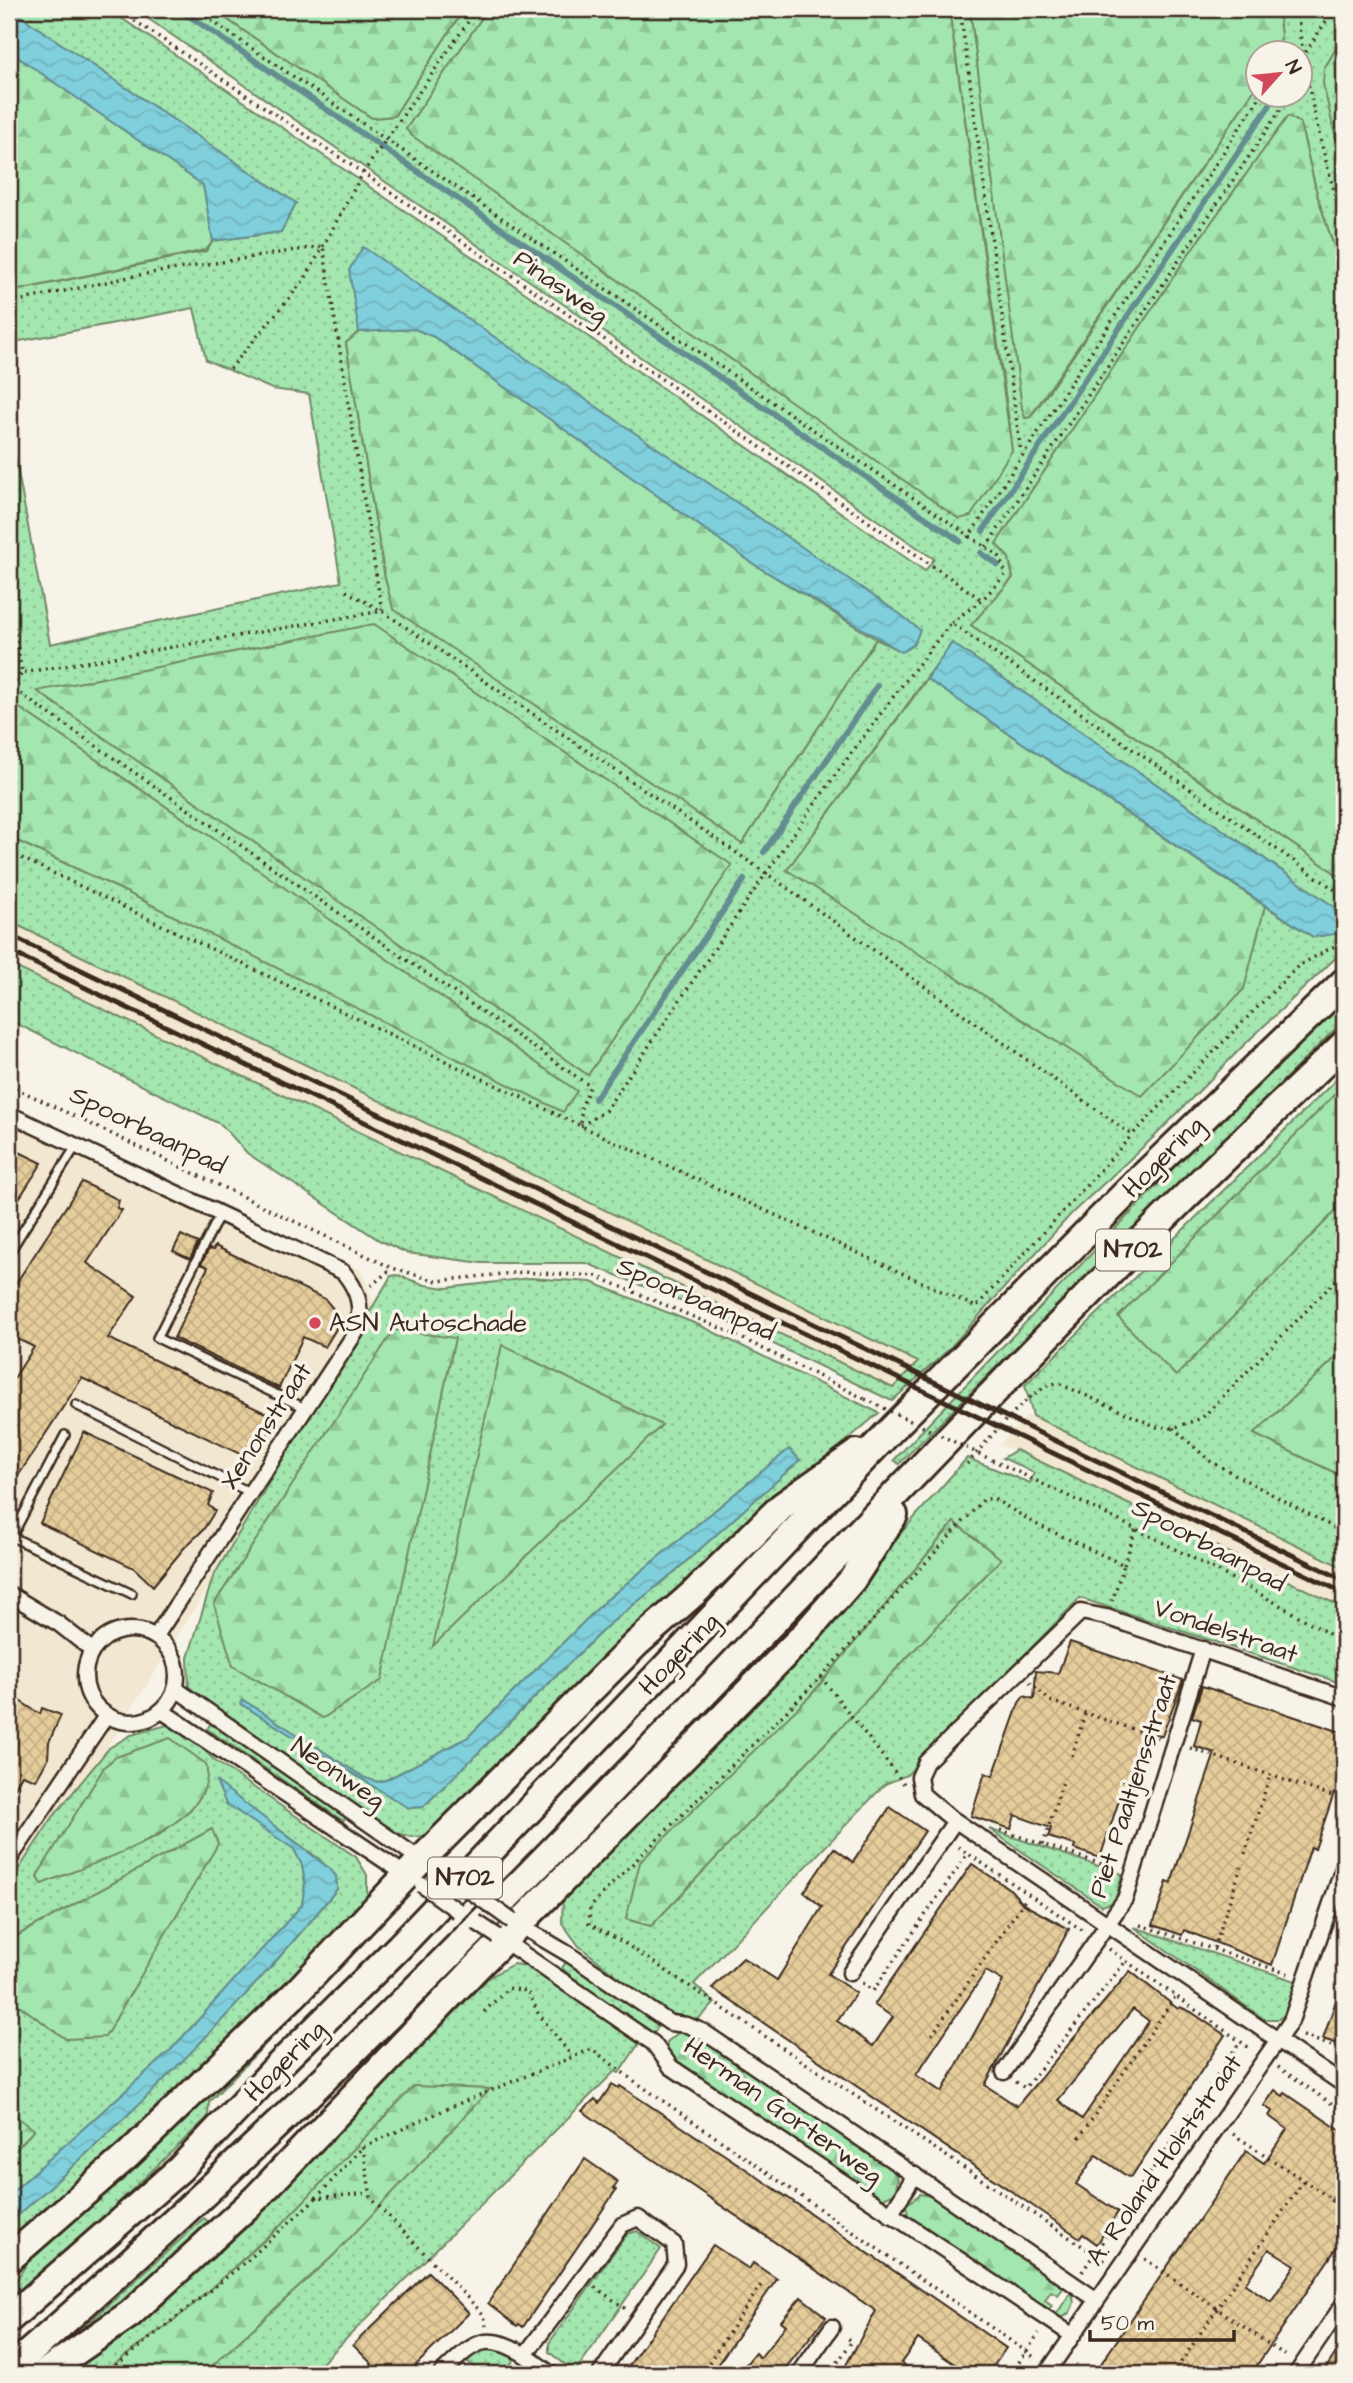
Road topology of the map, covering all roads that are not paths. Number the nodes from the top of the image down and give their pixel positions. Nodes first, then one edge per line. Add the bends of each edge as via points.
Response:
1 (1344, 982) edge
2 (1344, 1044) edge
3 (9, 1114) edge
4 (76, 1146) junction
5 (220, 1214) junction
6 (9, 1253) edge
7 (76, 1405) dead end
8 (307, 1409) junction
9 (893, 1428) junction
10 (65, 1435) dead end
11 (928, 1464) junction
12 (253, 1494) junction
13 (10, 1540) edge
14 (9, 1594) edge
15 (132, 1594) dead end
16 (156, 1636) junction
17 (1203, 1649) junction
18 (92, 1650) junction
19 (176, 1689) junction
20 (1344, 1698) edge
21 (162, 1711) junction
22 (106, 1716) junction
23 (955, 1821) junction
24 (9, 1860) edge
25 (1344, 1865) edge
26 (422, 1873) junction
27 (475, 1895) joint
28 (458, 1911) joint
29 (1112, 1921) junction
30 (508, 1930) junction
31 (850, 1973) dead end
32 (670, 2023) junction
33 (1281, 2035) junction
34 (653, 2043) junction
35 (1004, 2072) dead end
36 (1344, 2085) edge
37 (915, 2175) junction
38 (890, 2215) junction
39 (9, 2259) edge
40 (1097, 2300) junction
41 (1344, 2303) edge
42 (9, 2319) edge
43 (832, 2327) road end
44 (1072, 2335) junction
45 (524, 2356) junction
46 (9, 2370) edge
47 (1299, 2370) edge
48 (1048, 2371) edge
49 (43, 2374) edge
50 (441, 2374) edge
51 (551, 2374) edge
52 (600, 2374) edge
53 (799, 2374) edge

1 - 9 highway, Hogering / N702
2 - 11 highway, Hogering / N702 via 1155,1227
3 - 4 street
4 - 5 street
4 - 6 lane
5 - 8 street, Xenonstraat via 342,1272 357,1293 360,1316 356,1332
5 - 8 lane via 157,1338
7 - 12 lane
8 - 12 street, Xenonstraat
9 - 26 highway, N702 via 782,1506 636,1644
9 - 42 highway, Hogering / N702 via 399,1947 180,2169
10 - 13 lane
11 - 30 highway, N702 via 852,1580 804,1635
11 - 46 highway, Hogering / N702 via 362,2044 170,2227
12 - 16 street, Xenonstraat
13 - 15 lane
14 - 18 street
16 - 18 street via 121,1630
16 - 19 street via 177,1665
17 - 20 street, Vondelstraat
17 - 23 street, Vondelstraat via 1081,1612 926,1762 919,1777 922,1794
17 - 29 street, Piet Paaltjensstraat via 1133,1875
18 - 22 street via 85,1667 85,1686
19 - 21 street
19 - 26 street, Neonweg
21 - 22 street via 135,1723
21 - 26 street, Neonweg
22 - 24 street
23 - 29 street
23 - 31 street
25 - 33 street via 1291,2021
26 - 27 street, Neonweg, bridge
26 - 28 street, Neonweg, bridge
26 - 39 highway, N702 via 128,2155
27 - 30 street, Herman Gorterweg, bridge
28 - 30 street, Herman Gorterweg, bridge
29 - 33 street via 1253,2023
29 - 35 street, Piet Paaltjensstraat
30 - 32 street, Herman Gorterweg
30 - 34 street, Herman Gorterweg
30 - 49 highway, N702 via 256,2198 130,2314
32 - 34 street, Herman Gorterweg
32 - 37 street, Herman Gorterweg via 704,2032
33 - 36 street, A. Roland Holststraat
33 - 40 street, A. Roland Holststraat
34 - 38 street, Herman Gorterweg via 671,2067
37 - 38 street, Herman Gorterweg
37 - 40 street, Herman Gorterweg
38 - 44 street, Herman Gorterweg
40 - 44 street, A. Roland Holststraat
41 - 47 street
43 - 53 street
44 - 48 street, A. Roland Holststraat
45 - 50 street via 489,2340 463,2353
45 - 51 street
45 - 52 street via 622,2225 638,2218 674,2244 676,2264

